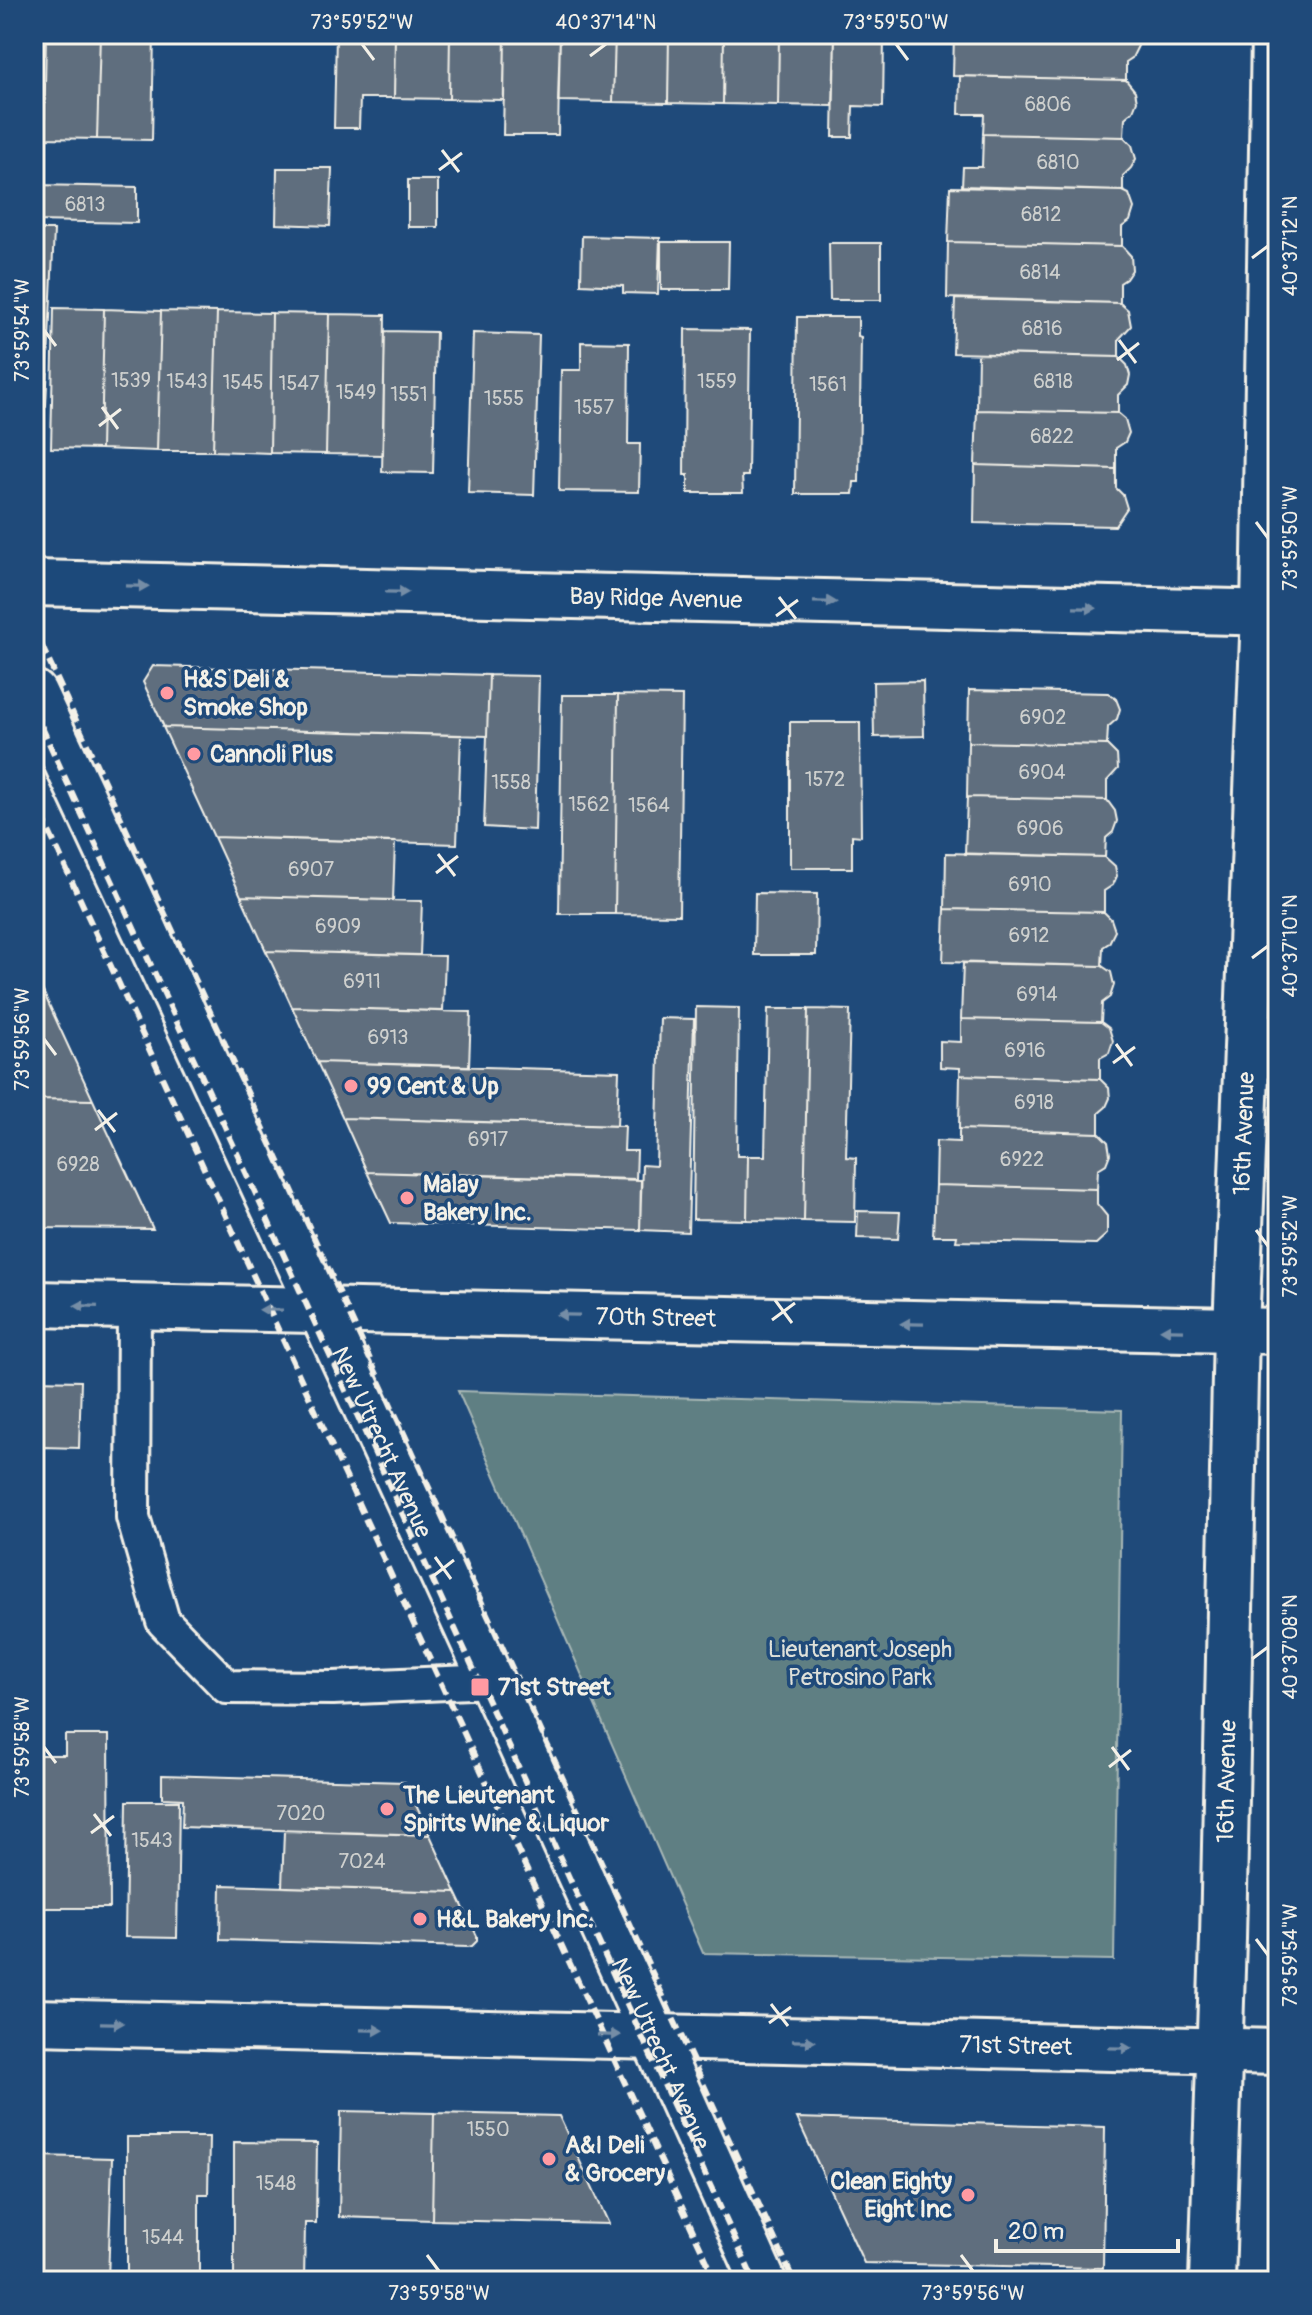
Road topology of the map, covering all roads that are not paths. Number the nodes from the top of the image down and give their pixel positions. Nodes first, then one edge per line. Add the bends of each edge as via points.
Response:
1 (1274, 34) edge
2 (34, 583) edge
3 (1271, 612) edge
4 (34, 693) edge
5 (34, 1304) edge
6 (134, 1307) junction
7 (322, 1310) junction
8 (1257, 1331) edge
9 (493, 1681) junction
10 (34, 2022) edge
11 (654, 2036) junction
12 (1219, 2051) junction
13 (1278, 2052) edge
14 (763, 2281) edge
15 (1212, 2281) edge

1 - 3 street, 16th Avenue
2 -> 3 street, Bay Ridge Avenue
3 - 8 street, 16th Avenue
4 - 7 street, New Utrecht Avenue
6 -> 5 street, 70th Street
7 -> 6 street, 70th Street
6 - 9 lane via 133,1517 163,1621 227,1687
8 -> 7 street, 70th Street
7 - 9 street, New Utrecht Avenue
8 - 12 street, 16th Avenue
9 - 11 street, New Utrecht Avenue
10 -> 11 street, 71st Street
11 -> 12 street, 71st Street
11 - 14 street, New Utrecht Avenue
12 - 13 street, 71st Street
12 - 15 street, 16th Avenue

